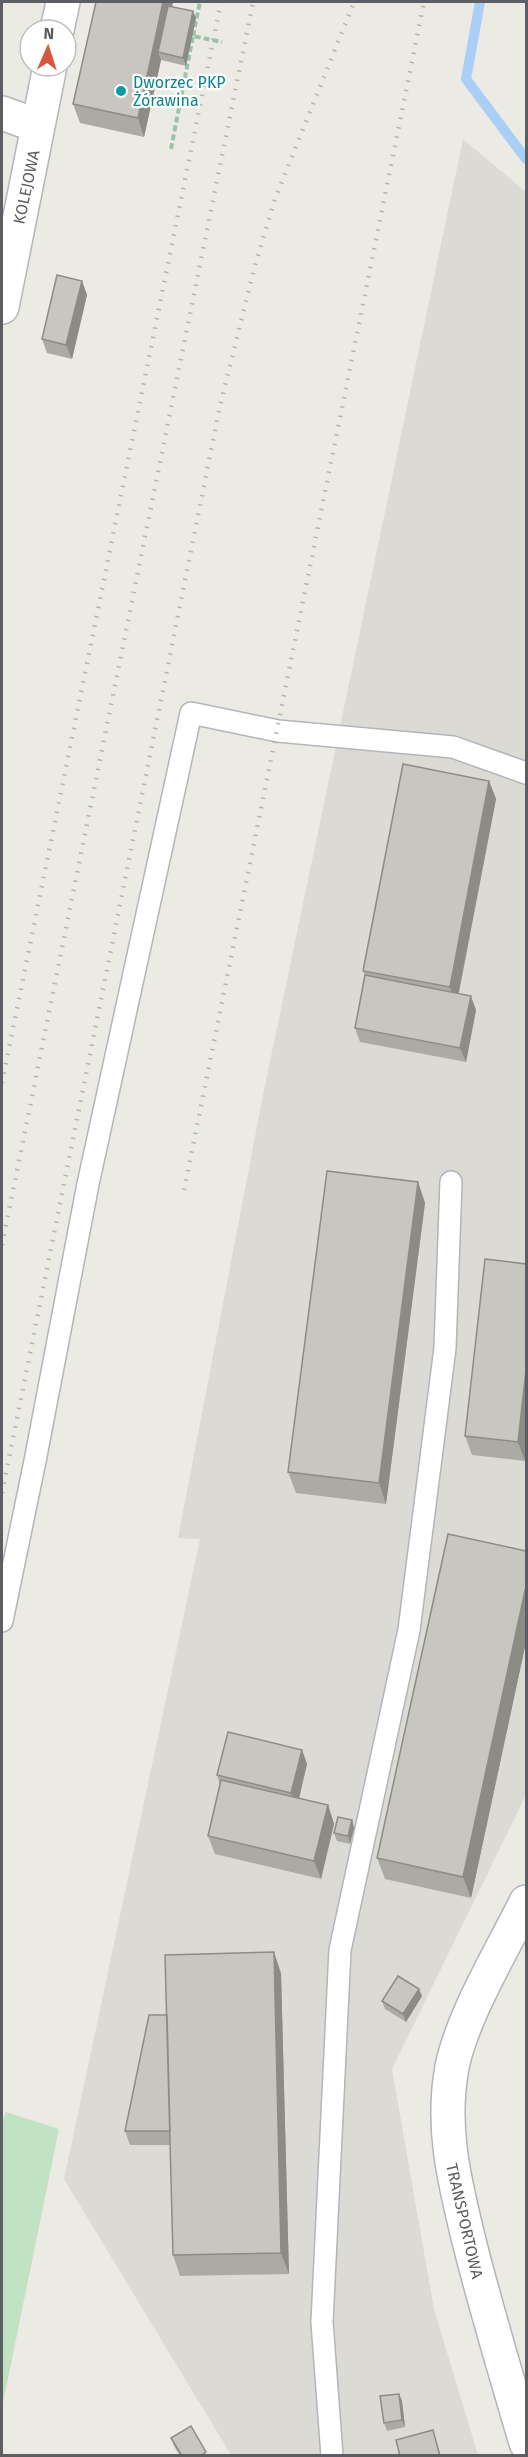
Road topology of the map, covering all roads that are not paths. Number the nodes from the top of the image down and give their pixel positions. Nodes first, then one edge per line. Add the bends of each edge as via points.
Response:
1 (63, 2) edge
2 (60, 18) edge
3 (48, 78) edge
4 (2, 113) edge
5 (38, 126) junction
6 (2, 307) edge
7 (526, 773) edge
8 (452, 1182) dead end
9 (2, 1622) edge
10 (526, 1902) edge
11 (526, 2443) edge
12 (332, 2456) edge

1 - 2 street
3 - 5 street, KOLEJOWA
4 - 5 street
5 - 6 street, KOLEJOWA
7 - 9 lane via 453,747 278,731 191,713 88,1184
8 - 12 lane via 446,1348 409,1630 340,1950 322,2322
10 - 11 street, TRANSPORTOWA via 462,2030 448,2097 450,2160 478,2280

